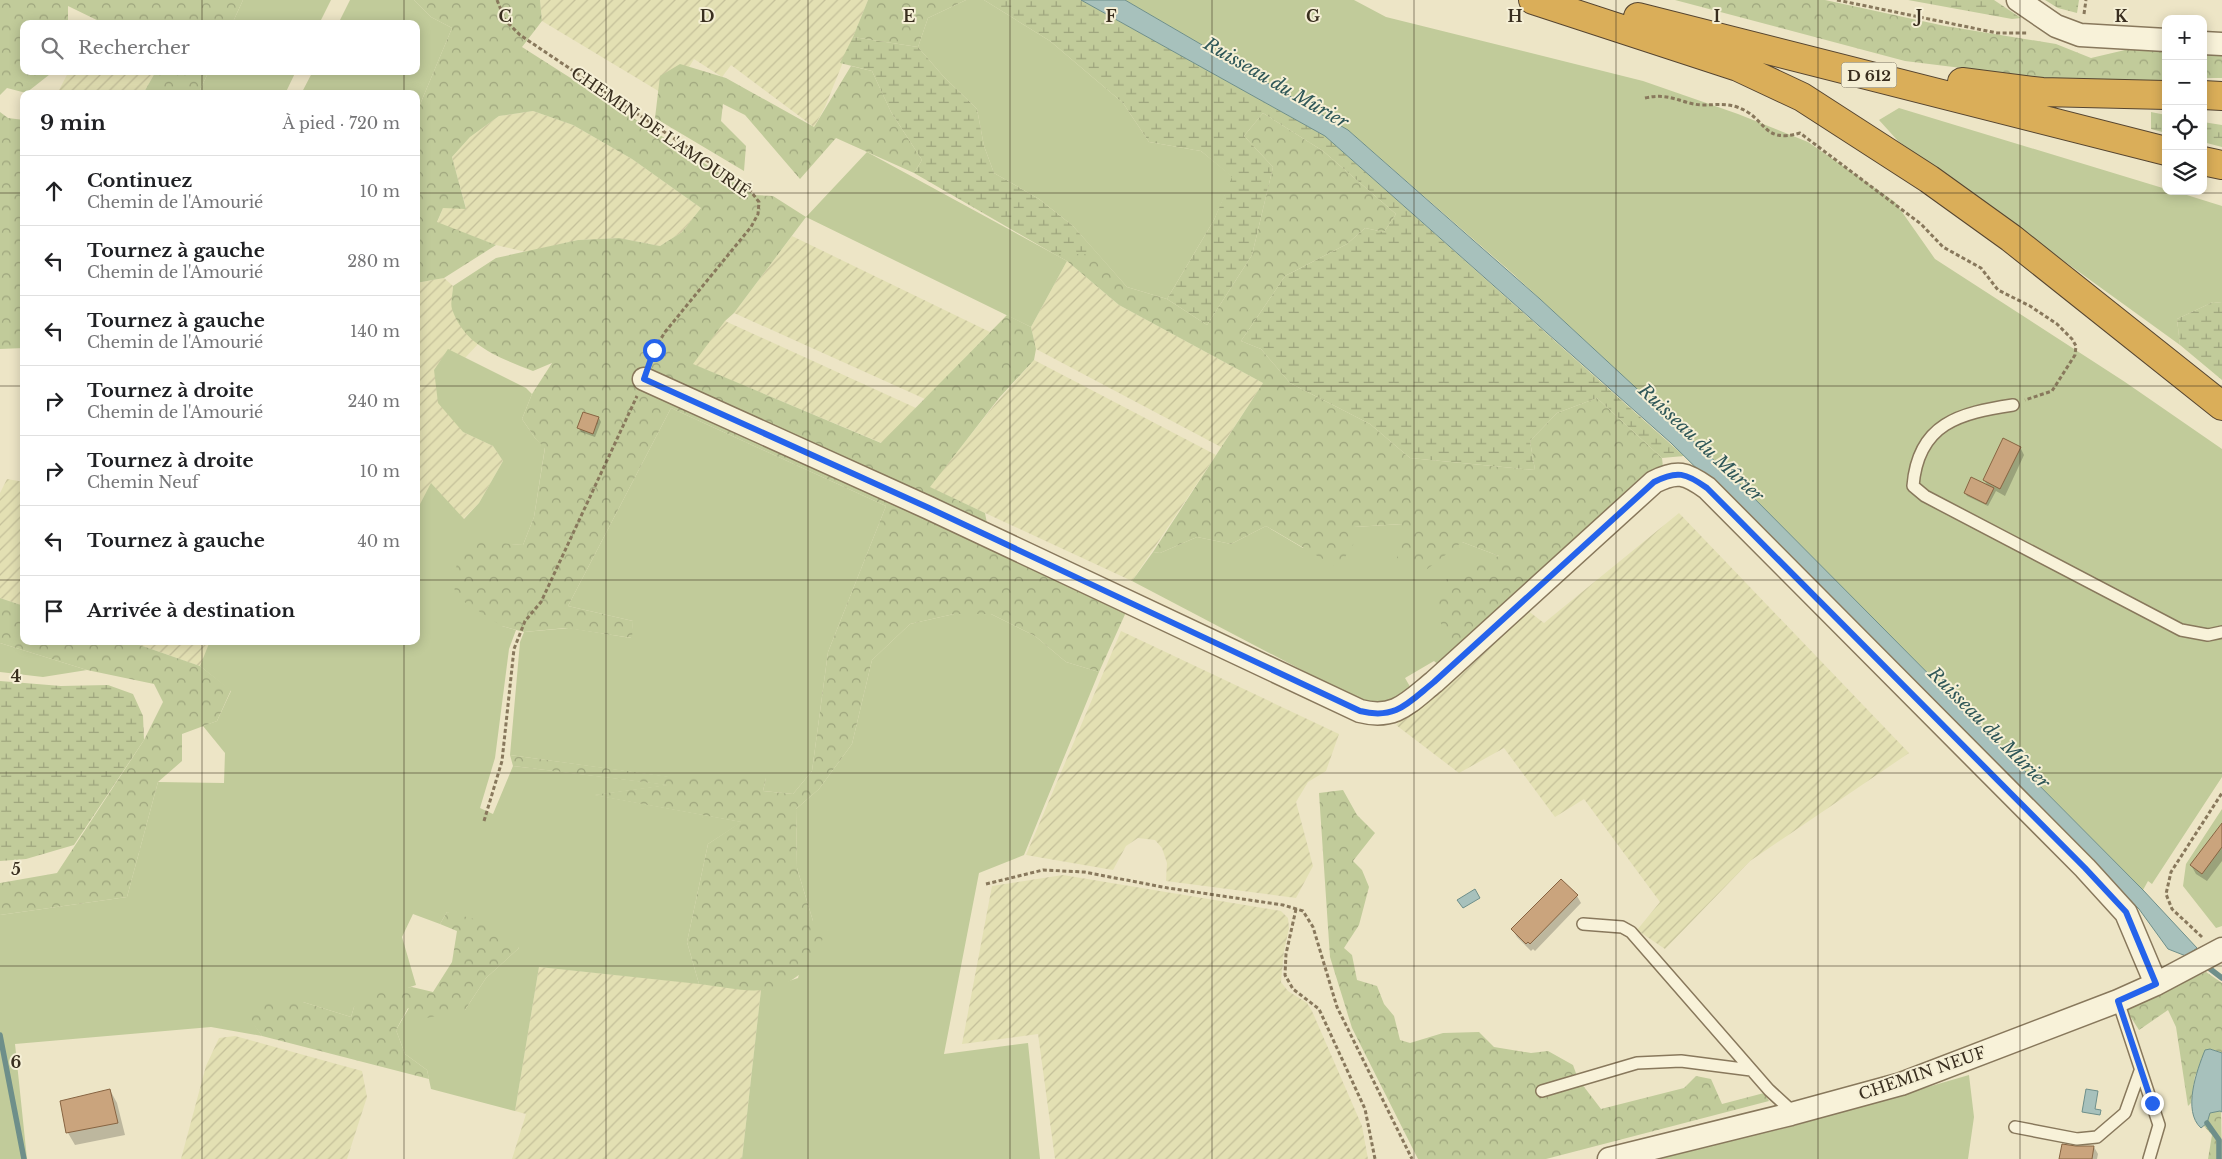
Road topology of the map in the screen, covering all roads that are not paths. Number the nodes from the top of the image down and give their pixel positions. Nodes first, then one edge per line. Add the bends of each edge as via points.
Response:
1 (1533, 0) edge
2 (1571, 0) edge
3 (2018, 0) edge
4 (2162, 40) edge
5 (2207, 43) edge
6 (2222, 44) edge
7 (2162, 95) edge
8 (2207, 96) edge
9 (2222, 96) edge
10 (2162, 150) edge
11 (2207, 162) edge
12 (2222, 166) edge
13 (644, 379) road end
14 (2013, 405) road end
15 (2222, 406) edge
16 (2222, 632) edge
17 (1583, 924) dead end
18 (2211, 955) edge
19 (2156, 984) junction
20 (2118, 1001) junction
21 (1751, 1070) junction
22 (2140, 1071) junction
23 (1542, 1090) dead end
24 (1794, 1113) junction
25 (2015, 1127) dead end
26 (1608, 1159) edge
27 (2149, 1159) edge

1 - 15 highway via 1738,67 1802,96 1930,179 2011,238
2 - 7 highway, D 612 via 1973,85 2042,92
2 - 10 highway, D 612
3 - 4 street via 2056,26 2080,34
5 - 6 street
8 - 9 highway
11 - 12 highway
13 - 19 street via 929,508 1360,711 1376,715 1390,714 1402,708 1434,682 1654,482 1671,473 1691,477 1707,488 2126,912
14 - 16 lane via 1968,413 1930,436 1914,475 1913,486 1926,496 2181,630 2208,635
17 - 21 lane via 1622,927 1631,932
18 - 19 street, CHEMIN NEUF
19 - 20 street, CHEMIN NEUF
20 - 22 lane
20 - 24 street, CHEMIN NEUF via 1901,1084
21 - 23 lane via 1681,1061 1637,1063
21 - 24 lane
22 - 25 lane via 2124,1113 2097,1136 2077,1139
22 - 27 lane via 2159,1125
24 - 26 street, CHEMIN NEUF

